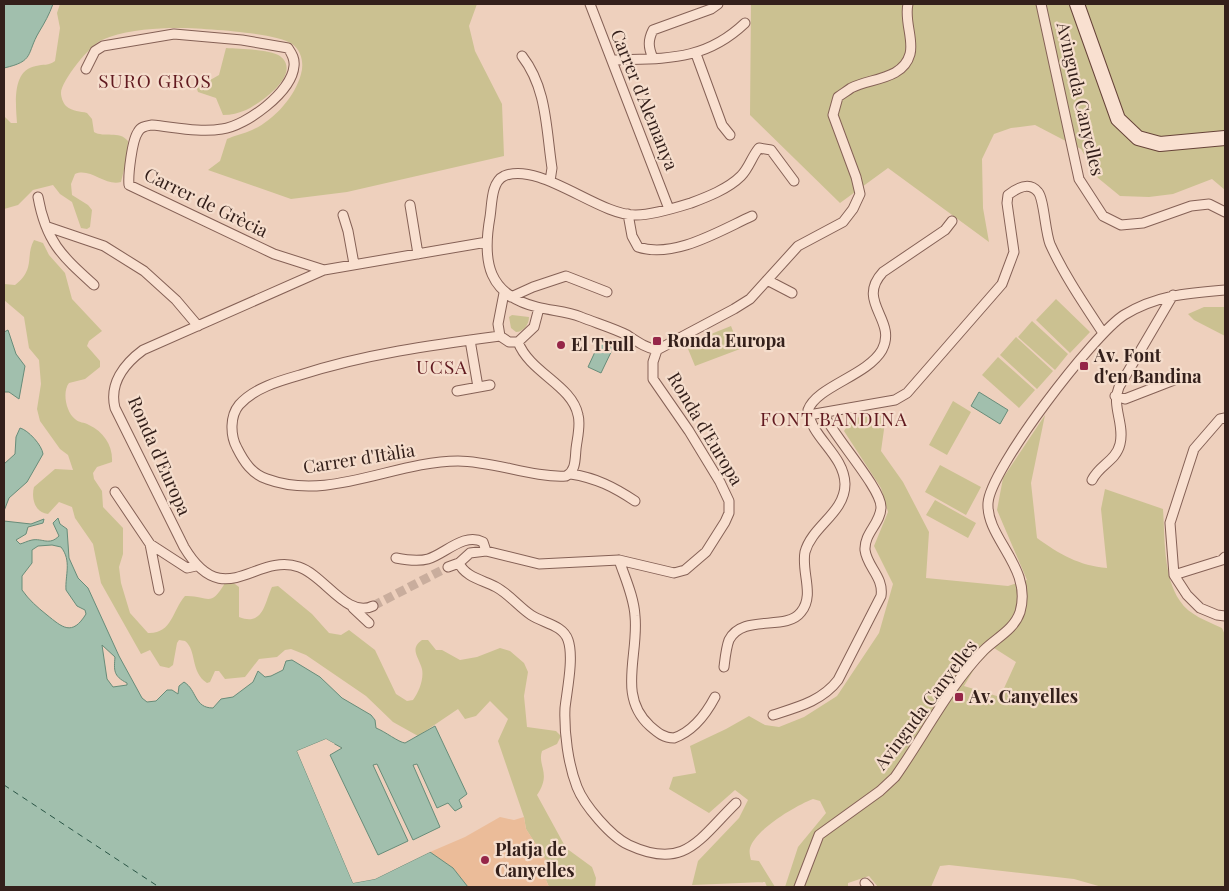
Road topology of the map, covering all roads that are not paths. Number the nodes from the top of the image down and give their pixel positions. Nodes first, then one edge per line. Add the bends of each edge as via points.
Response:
1 (590, 4) edge
2 (718, 4) edge
3 (908, 4) edge
4 (1041, 4) edge
5 (1077, 4) edge
6 (745, 23) dead end
7 (696, 54) junction
8 (522, 56) dead end
9 (653, 58) junction
10 (612, 60) junction
11 (86, 69) dead end
12 (730, 136) dead end
13 (1225, 138) edge
14 (550, 181) junction
15 (794, 181) dead end
16 (38, 197) dead end
17 (410, 205) dead end
18 (669, 209) junction
19 (1225, 212) edge
20 (628, 214) junction
21 (342, 215) dead end
22 (752, 216) dead end
23 (952, 221) dead end
24 (48, 227) junction
25 (487, 242) junction
26 (418, 254) junction
27 (354, 264) junction
28 (324, 270) junction
29 (767, 280) junction
30 (94, 285) dead end
31 (1225, 290) edge
32 (607, 292) dead end
33 (792, 292) dead end
34 (1173, 294) junction
35 (507, 295) junction
36 (539, 308) junction
37 (198, 326) junction
38 (1103, 333) junction
39 (500, 336) junction
40 (470, 340) junction
41 (518, 342) junction
42 (657, 350) junction
43 (1174, 380) dead end
44 (490, 385) dead end
45 (478, 387) junction
46 (457, 391) dead end
47 (1115, 396) junction
48 (823, 413) junction
49 (809, 416) junction
50 (1225, 418) edge
51 (571, 474) junction
52 (1092, 480) dead end
53 (115, 492) dead end
54 (635, 501) dead end
55 (150, 544) junction
56 (486, 551) junction
57 (1225, 557) edge
58 (396, 558) dead end
59 (619, 560) junction
60 (459, 563) junction
61 (196, 566) junction
62 (448, 567) tunnel mouth
63 (1174, 575) junction
64 (159, 590) dead end
65 (373, 606) tunnel mouth
66 (353, 608) junction
67 (1225, 616) edge
68 (369, 623) dead end
69 (724, 666) dead end
70 (715, 697) dead end
71 (773, 715) dead end
72 (736, 803) dead end
73 (799, 887) edge

1 - 10 street, Carrer d'Alemanya
2 - 9 street via 654,30 649,38
3 - 29 street via 911,53 905,65 894,74 852,88 838,97 833,115 860,194 853,208 843,222 798,246
4 - 19 street, Avinguda Canyelles via 1078,179 1103,216 1121,225 1143,222 1191,206 1209,204
5 - 13 main road via 1118,119 1138,138 1160,144
6 - 7 street via 730,36
7 - 9 street
7 - 12 street via 722,125
8 - 14 street via 533,70 541,90 552,168
9 - 10 street
10 - 18 street, Carrer d'Alemanya
11 - 28 street, Carrer de Grècia via 95,51 104,46 174,34 288,48 295,65 292,76 280,93 252,117 220,130 152,125 137,132 129,185 274,254
14 - 20 street via 614,211
14 - 25 street via 514,174 503,177 495,185
15 - 18 street via 771,150 759,148 740,177 710,196
16 - 24 street
17 - 26 street
18 - 20 street
20 - 22 street via 632,236 638,246 648,250 678,247
21 - 27 street
23 - 49 street via 875,280 872,289 874,301 886,330 882,349 873,361 818,397 810,405
24 - 30 street via 59,253
24 - 37 street via 104,246 144,271 176,300
25 - 26 street, Ronda d'Europa
25 - 35 street via 487,260 493,278
26 - 27 street, Ronda d'Europa
27 - 28 street, Ronda d'Europa
28 - 37 street, Ronda d'Europa
29 - 33 street
29 - 42 street via 750,299
31 - 34 street, Avinguda Canyelles
32 - 35 street via 566,276
34 - 38 street, Avinguda Canyelles via 1157,298 1123,316
34 - 47 street
35 - 36 street
35 - 39 street via 498,324
36 - 41 street via 534,327
36 - 42 street via 571,313
37 - 61 street, Ronda d'Europa via 132,358 119,376 114,398 115,408 142,467
38 - 48 street via 1050,243 1040,195 1032,187 1021,187 1008,195 1014,252 1008,273 997,292 907,393 896,400
38 - 73 street, Avinguda Canyelles via 1048,399 991,489 988,502 991,519 1021,580 1020,613 1014,624 969,667 894,777 880,791 819,835
39 - 40 street, Carrer d'Itàlia
39 - 41 street via 509,342
40 - 45 street
40 - 51 street, Carrer d'Itàlia via 400,349 339,362 261,389 238,406 232,421 235,444 248,467 262,477 301,485 331,483 456,461 550,476
41 - 51 street via 529,361 562,389 578,414 575,464
42 - 59 street, Ronda d'Europa via 653,362 654,379 720,482 729,512 706,552 685,570 674,573
43 - 47 street via 1125,399
44 - 45 street
45 - 46 street
47 - 52 street via 1120,443 1115,456 1097,470
48 - 49 street
48 - 71 street via 837,439 880,499 881,510 865,545 866,554 881,583 881,596 831,689 807,704
49 - 69 street via 840,466 845,485 842,498 806,551 804,567 808,594 801,612 793,619 750,625 738,631 730,640
50 - 63 street via 1220,419 1194,449 1170,523
51 - 54 street, Carrer d'Itàlia via 610,485
53 - 55 street
55 - 61 street via 186,568
55 - 64 street
56 - 58 street, Ronda d'Europa via 483,542 475,540 458,544 426,560
56 - 59 street, Ronda d'Europa via 539,564
56 - 60 street via 470,554
57 - 63 street
59 - 70 street via 635,613 636,639 630,687 643,719 661,735 674,738 695,726
60 - 62 street
60 - 72 street via 467,574 498,588 532,616 556,626 565,635 570,648 565,711 572,770 580,794 615,836 645,853 674,855 691,847
61 - 66 street via 214,577 228,579 277,566 298,566 321,579
63 - 67 street via 1200,608
65 - 66 street
66 - 68 street

